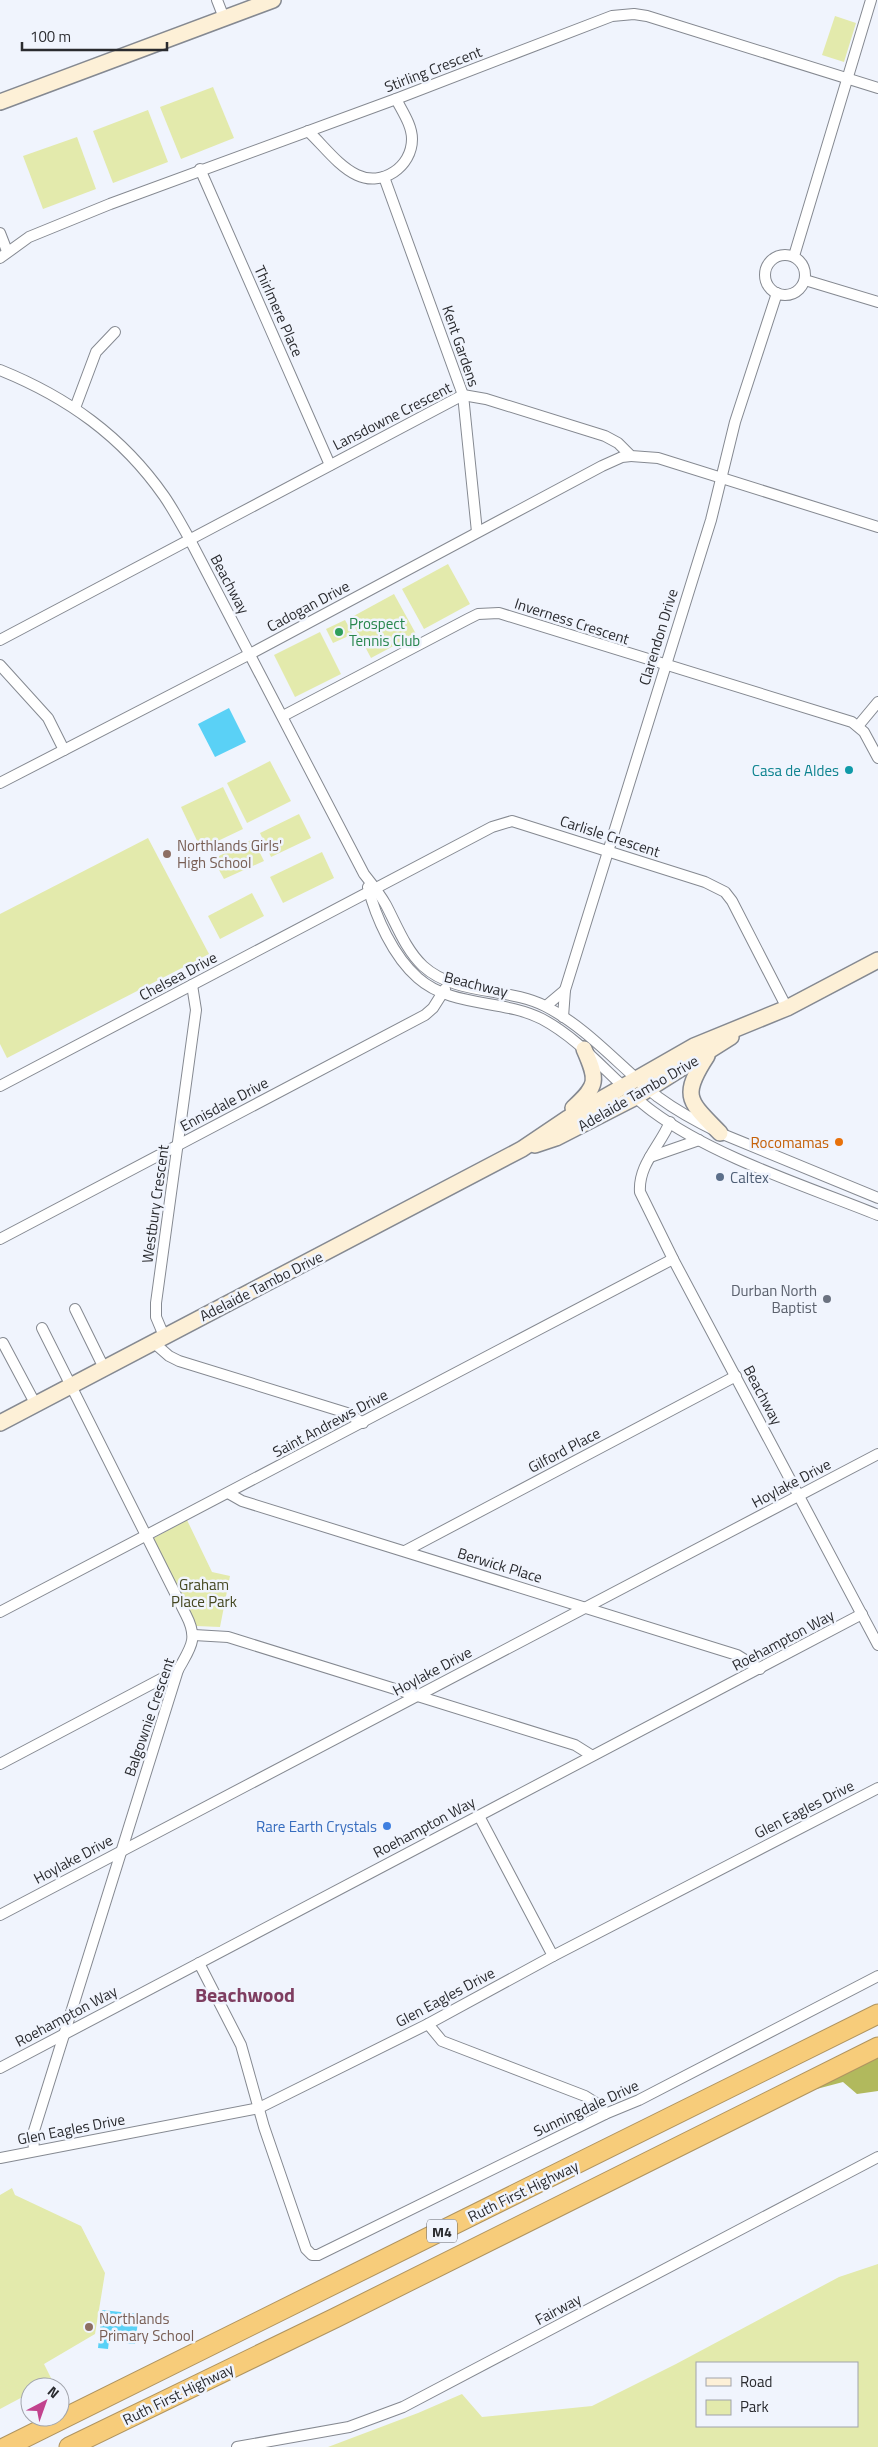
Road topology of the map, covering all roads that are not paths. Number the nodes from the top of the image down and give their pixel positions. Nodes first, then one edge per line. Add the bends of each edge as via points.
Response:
1 (217, 0) edge
2 (273, 0) edge
3 (871, 0) edge
4 (224, 18) junction
5 (847, 79) junction
6 (878, 88) edge
7 (396, 99) junction
8 (0, 102) edge
9 (308, 131) junction
10 (200, 170) junction
11 (384, 178) junction
12 (0, 233) edge
13 (4, 255) edge
14 (794, 256) junction
15 (805, 280) junction
16 (777, 293) junction
17 (878, 302) edge
18 (115, 332) dead end
19 (0, 370) edge
20 (463, 395) junction
21 (76, 408) junction
22 (631, 456) junction
23 (330, 465) junction
24 (722, 477) junction
25 (878, 527) edge
26 (477, 532) junction
27 (189, 538) junction
28 (0, 640) edge
29 (250, 654) junction
30 (0, 665) edge
31 (665, 666) junction
32 (878, 702) edge
33 (283, 716) junction
34 (858, 726) junction
35 (64, 750) junction
36 (878, 758) edge
37 (0, 784) edge
38 (606, 852) junction
39 (373, 891) junction
40 (878, 960) edge
41 (448, 981) junction
42 (192, 985) junction
43 (565, 990) junction
44 (443, 994) junction
45 (546, 1006) junction
46 (787, 1008) junction
47 (563, 1017) junction
48 (749, 1025) junction
49 (584, 1049) junction
50 (709, 1052) junction
51 (630, 1082) junction
52 (1, 1084) edge
53 (643, 1093) junction
54 (670, 1122) junction
55 (552, 1128) junction
56 (720, 1134) junction
57 (698, 1140) junction
58 (178, 1145) junction
59 (522, 1149) junction
60 (774, 1156) junction
61 (650, 1157) junction
62 (767, 1170) junction
63 (878, 1198) edge
64 (878, 1215) edge
65 (0, 1239) edge
66 (673, 1259) junction
67 (75, 1309) dead end
68 (42, 1328) dead end
69 (158, 1339) junction
70 (2, 1343) dead end
71 (104, 1368) junction
72 (736, 1376) junction
73 (71, 1385) junction
74 (36, 1405) junction
75 (0, 1423) edge
76 (363, 1423) junction
77 (878, 1454) edge
78 (228, 1493) junction
79 (798, 1496) junction
80 (145, 1536) junction
81 (405, 1552) junction
82 (587, 1607) junction
83 (0, 1612) edge
84 (862, 1614) junction
85 (875, 1630) edge
86 (194, 1635) junction
87 (878, 1645) edge
88 (760, 1669) junction
89 (178, 1670) junction
90 (419, 1696) junction
91 (591, 1755) junction
92 (0, 1764) edge
93 (878, 1788) edge
94 (479, 1816) junction
95 (122, 1850) junction
96 (0, 1915) edge
97 (553, 1956) junction
98 (199, 1963) junction
99 (878, 1976) edge
100 (878, 2014) edge
101 (428, 2024) junction
102 (66, 2033) junction
103 (878, 2047) edge
104 (0, 2068) edge
105 (259, 2108) junction
106 (606, 2114) junction
107 (34, 2151) junction
108 (878, 2157) edge
109 (0, 2158) edge
110 (6, 2447) edge
111 (70, 2447) edge
112 (237, 2447) edge

1 - 4 street
2 - 4 street
3 - 5 street
4 - 8 street
5 - 6 street, Stirling Crescent
5 - 7 street, Stirling Crescent via 647,16 624,14
5 - 14 street
7 - 9 street, Stirling Crescent
7 - 11 street via 412,138 409,154 403,163
9 - 10 street, Stirling Crescent
9 - 11 street via 357,175 370,179
10 - 13 street, Stirling Crescent via 29,237
10 - 23 street, Thirlmere Place
11 - 20 street, Kent Gardens
12 - 13 street, Stirling Crescent
14 - 15 street via 804,266
14 - 16 street via 780,255 768,263 765,276 771,289
15 - 16 street via 797,291 784,295
15 - 17 street
16 - 24 street, Clarendon Drive
18 - 21 street via 96,352
19 - 21 street, Beachway
20 - 22 street, Lansdowne Crescent via 486,399 605,436
20 - 23 street, Lansdowne Crescent
20 - 26 street, Kent Gardens
21 - 27 street, Beachway via 136,461 165,498
22 - 24 street via 658,458
22 - 26 street, Cadogan Drive via 602,466
23 - 27 street, Lansdowne Crescent
24 - 25 street
24 - 31 street, Clarendon Drive
26 - 29 street, Cadogan Drive
27 - 28 street, Lansdowne Crescent
27 - 29 street, Beachway
29 - 33 street, Beachway
29 - 35 street, Cadogan Drive
30 - 35 street via 39,706
31 - 33 street, Inverness Crescent via 513,618 487,613 468,619
31 - 34 street, Inverness Crescent
31 - 38 street, Clarendon Drive
32 - 34 street
33 - 39 street, Beachway
34 - 36 street
35 - 37 street, Cadogan Drive
38 - 39 street, Carlisle Crescent via 522,823 502,822
38 - 43 street, Clarendon Drive
38 - 46 street, Carlisle Crescent via 705,882 725,892
39 - 41 street, Beachway via 415,956 436,976
39 - 42 street, Chelsea Drive
39 - 44 street, Beachway via 374,908 406,966 418,979
40 - 46 street, Adelaide Tambo Drive
41 - 44 street, Ennisdale Drive
41 - 45 street, Beachway
42 - 52 street, Chelsea Drive
42 - 58 street, Westbury Crescent via 196,1010
43 - 45 street
43 - 47 street, Clarendon Drive
44 - 49 street, Beachway via 527,1012 564,1032
44 - 58 street, Ennisdale Drive via 424,1015
45 - 47 street, Beachway
46 - 48 street, Adelaide Tambo Drive
47 - 51 street, Beachway
48 - 50 street, Adelaide Tambo Drive
48 - 51 street, Adelaide Tambo Drive via 701,1043
49 - 51 street, Beachway
49 - 55 street via 594,1079 592,1090
50 - 53 street, Adelaide Tambo Drive
50 - 56 street via 692,1080 690,1092 695,1106
51 - 53 street
51 - 53 street
51 - 55 street, Adelaide Tambo Drive
53 - 54 street
53 - 56 street
53 - 59 street, Adelaide Tambo Drive via 556,1138
54 - 57 street
54 - 61 street, Beachway
55 - 59 street, Adelaide Tambo Drive
56 - 60 street
57 - 61 street
57 - 62 street
58 - 65 street, Ennisdale Drive
58 - 69 street, Westbury Crescent via 156,1303
59 - 69 street, Adelaide Tambo Drive
60 - 62 street
60 - 63 street
61 - 66 street, Beachway via 639,1182 640,1192
62 - 64 street
66 - 72 street, Beachway
66 - 76 street, Saint Andrews Drive
67 - 71 street
68 - 73 street
69 - 71 street, Adelaide Tambo Drive
69 - 76 street via 169,1356 179,1361 347,1413
70 - 74 street
71 - 73 street, Adelaide Tambo Drive
72 - 79 street, Beachway
72 - 81 street, Gilford Place
73 - 74 street, Adelaide Tambo Drive
73 - 80 street
74 - 75 street, Adelaide Tambo Drive
76 - 78 street, Saint Andrews Drive
77 - 79 street, Hoylake Drive
78 - 80 street, Saint Andrews Drive
78 - 81 street, Berwick Place via 242,1501
79 - 82 street, Hoylake Drive
79 - 84 street, Beachway
80 - 83 street, Saint Andrews Drive
80 - 86 street
81 - 82 street, Berwick Place
82 - 88 street, Berwick Place via 737,1655
82 - 90 street, Hoylake Drive
84 - 85 street, Beachway
84 - 88 street, Roehampton Way
85 - 87 street, Beachway
86 - 89 street, Balgownie Crescent
86 - 90 street via 228,1637
88 - 91 street, Roehampton Way
89 - 92 street
89 - 95 street, Balgownie Crescent
90 - 91 street via 575,1745
90 - 95 street, Hoylake Drive
91 - 94 street, Roehampton Way
93 - 97 street, Glen Eagles Drive
94 - 97 street
94 - 98 street, Roehampton Way
95 - 96 street, Hoylake Drive
95 - 102 street, Balgownie Crescent
97 - 101 street, Glen Eagles Drive
98 - 102 street, Roehampton Way
98 - 105 street via 237,2036
99 - 106 street, Sunningdale Drive
100 - 110 highway, Ruth First Highway / M4
101 - 105 street, Glen Eagles Drive
101 - 106 street via 442,2041 585,2096 601,2106
102 - 104 street, Roehampton Way
102 - 107 street, Balgownie Crescent via 33,2134
103 - 111 highway, Ruth First Highway / M4
105 - 106 street, Sunningdale Drive via 306,2249 312,2255 326,2252
105 - 107 street, Glen Eagles Drive
107 - 109 street, Glen Eagles Drive
108 - 112 street, Fairway via 403,2407 349,2427

